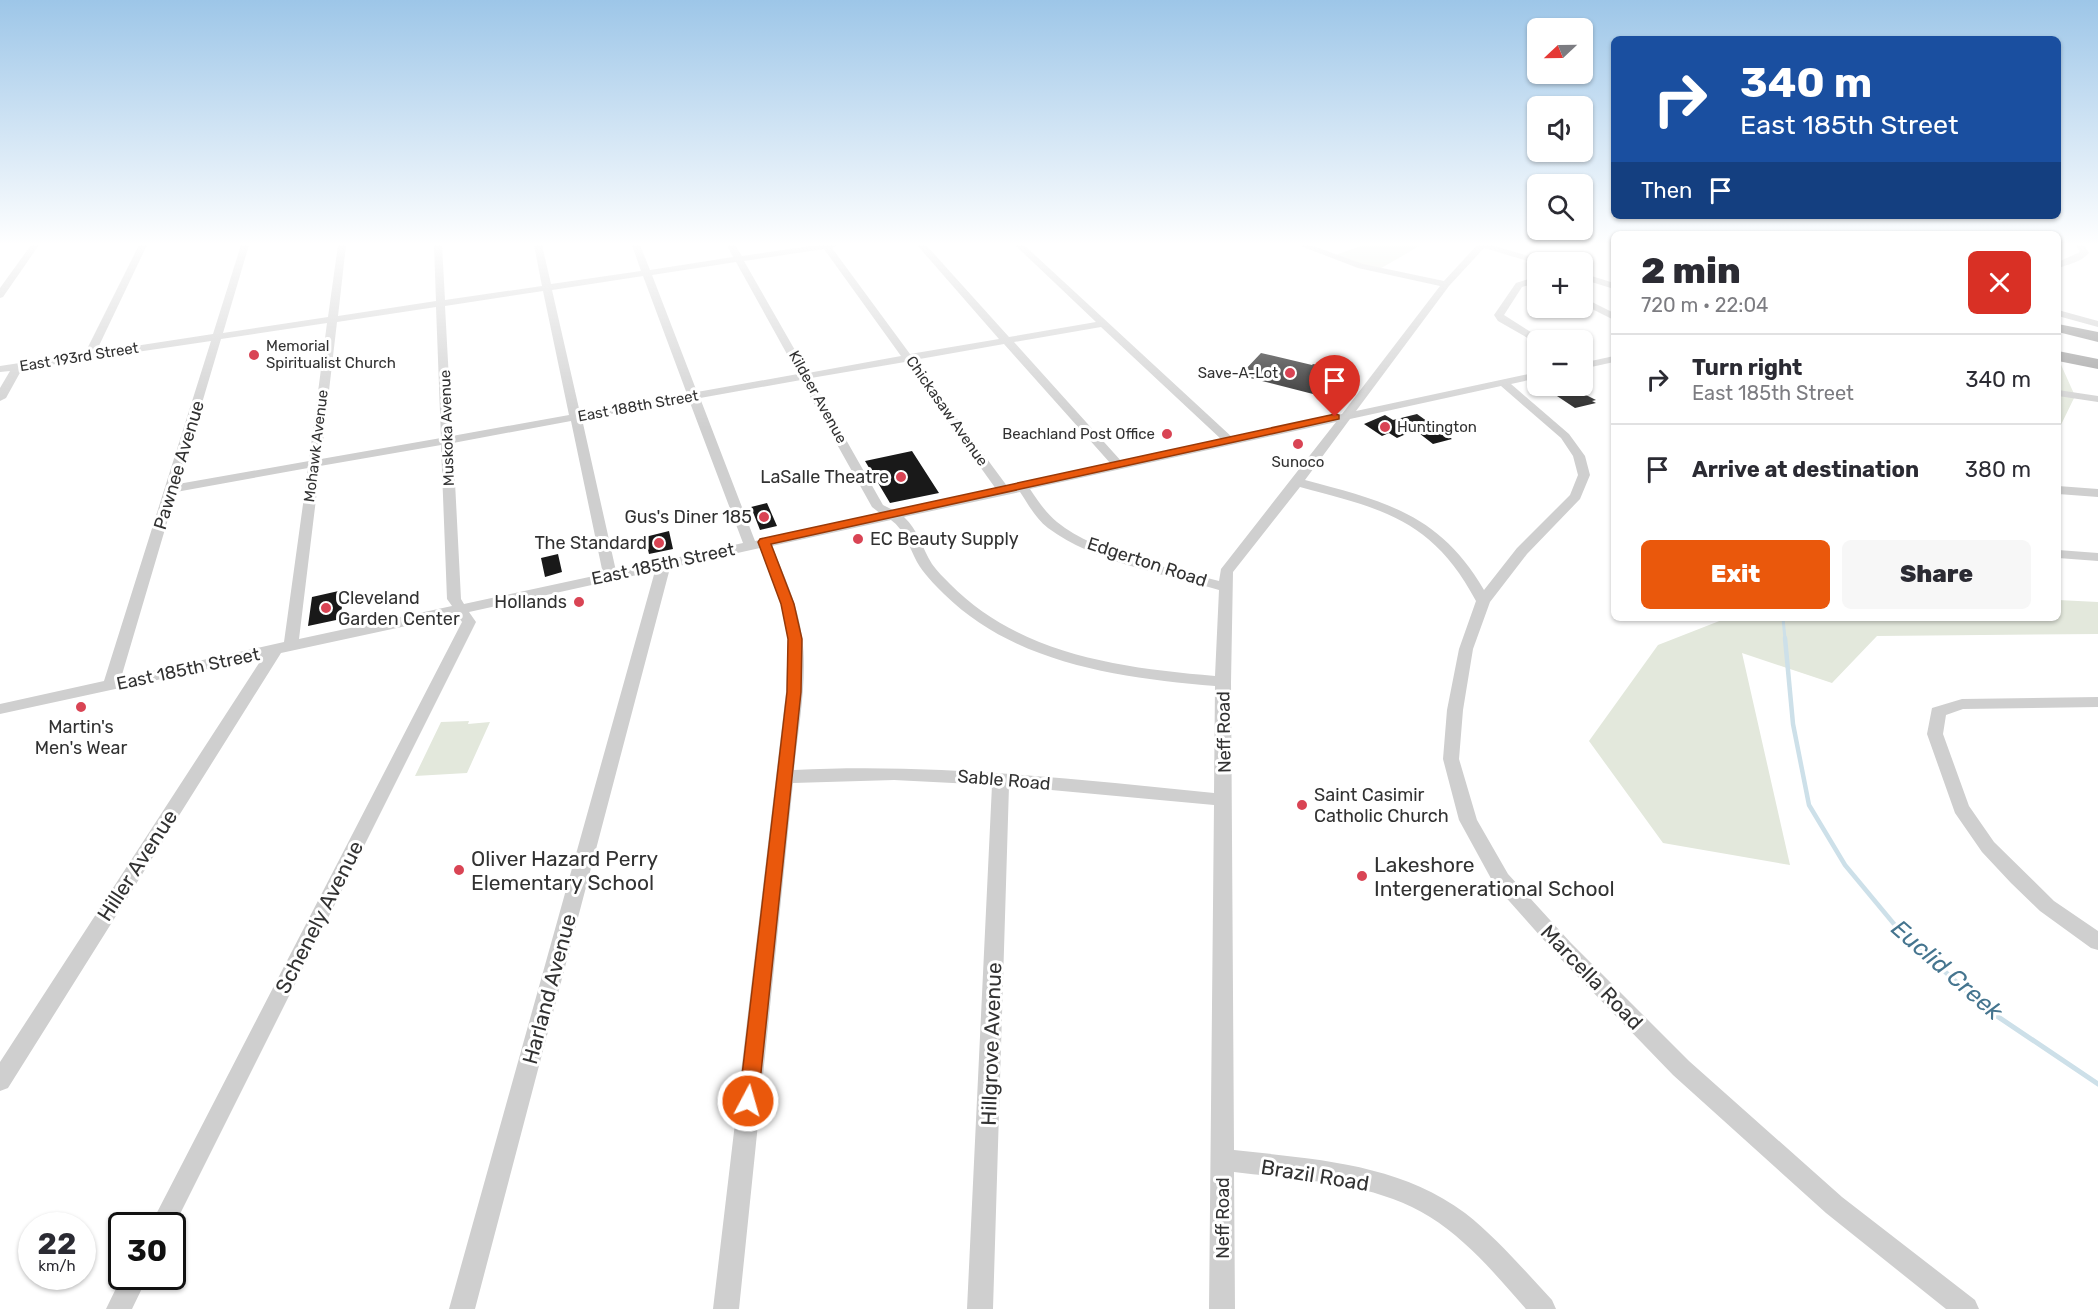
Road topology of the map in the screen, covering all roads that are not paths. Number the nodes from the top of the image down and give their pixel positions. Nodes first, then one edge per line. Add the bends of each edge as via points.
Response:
1 (113, 306) edge
2 (227, 306) edge
3 (334, 306) edge
4 (419, 306) edge
5 (441, 306) edge
6 (551, 306) edge
7 (661, 306) edge
8 (766, 306) edge
9 (873, 306) edge
10 (976, 306) edge
11 (1086, 306) edge
12 (1430, 306) edge
13 (1505, 306) edge
14 (1593, 306) edge
15 (2061, 314) edge
16 (1611, 315) edge
17 (332, 318) junction
18 (1104, 323) junction
19 (2098, 324) edge
20 (2061, 329) edge
21 (1527, 334) edge
22 (219, 335) junction
23 (2098, 338) edge
24 (2061, 339) edge
25 (1007, 340) junction
26 (2098, 347) edge
27 (89, 356) junction
28 (909, 357) junction
29 (2061, 357) edge
30 (1611, 360) edge
31 (1593, 364) edge
32 (2098, 364) edge
33 (18, 366) junction
34 (0, 369) edge
35 (806, 376) junction
36 (1527, 377) edge
37 (1503, 382) junction
38 (2061, 393) edge
39 (694, 395) junction
40 (0, 398) edge
41 (2098, 399) edge
42 (1349, 414) junction
43 (576, 417) junction
44 (448, 440) junction
45 (1230, 441) junction
46 (314, 464) junction
47 (1118, 465) junction
48 (1297, 482) junction
49 (1022, 486) junction
50 (172, 489) junction
51 (1003, 490) junction
52 (2061, 490) edge
53 (2098, 493) edge
54 (890, 514) junction
55 (757, 543) junction
56 (2061, 554) edge
57 (2098, 557) edge
58 (664, 564) junction
59 (610, 576) junction
60 (1224, 586) junction
61 (1484, 602) junction
62 (460, 610) junction
63 (283, 648) junction
64 (1223, 682) junction
65 (111, 686) junction
66 (2098, 702) edge
67 (0, 709) edge
68 (783, 777) junction
69 (1001, 780) junction
70 (1224, 800) junction
71 (2098, 942) edge
72 (0, 1081) edge
73 (1223, 1160) junction
74 (169, 1212) edge
75 (129, 1290) edge
76 (119, 1309) edge
77 (462, 1309) edge
78 (726, 1309) edge
79 (980, 1309) edge
80 (1222, 1309) edge
81 (1543, 1309) edge
82 (1966, 1309) edge

1 - 27 street
2 - 22 street, Pawnee Avenue
3 - 17 street, Mohawk Avenue
4 - 17 street, East 193rd Street
5 - 44 street, Muskoka Avenue
6 - 43 street
7 - 39 street
8 - 35 street, Kildeer Avenue
9 - 28 street, Chickasaw Avenue
10 - 25 street
11 - 18 street
12 - 42 street, Neff Road
13 - 21 street via 1499,315 1501,319
14 - 16 street
15 - 19 street
17 - 22 street, East 193rd Street
17 - 46 street, Mohawk Avenue
18 - 25 street, East 188th Street
18 - 45 street
20 - 23 highway
22 - 27 street, East 193rd Street
22 - 50 street, Pawnee Avenue
24 - 26 highway
25 - 28 street, East 188th Street
25 - 47 street
27 - 33 street, East 193rd Street
28 - 35 street, East 188th Street
28 - 51 street, Chickasaw Avenue
29 - 32 highway
30 - 31 street
33 - 34 street, East 193rd Street
33 - 40 street
35 - 39 street, East 188th Street
35 - 54 street, Kildeer Avenue via 878,507
36 - 37 street, East 185th Street
37 - 42 street, East 185th Street
37 - 61 street, Marcella Road via 1565,436 1579,456 1584,475 1576,496 1522,551
38 - 41 street
39 - 43 street, East 188th Street
39 - 55 street
42 - 45 street, East 185th Street
42 - 48 street, Neff Road
43 - 44 street, East 188th Street
43 - 59 street
44 - 46 street, East 188th Street
44 - 62 street, Muskoka Avenue via 454,599
45 - 47 street, East 185th Street
46 - 50 street, East 188th Street
46 - 63 street, Mohawk Avenue
47 - 49 street, East 185th Street
48 - 60 street, Neff Road via 1226,572
48 - 61 street via 1367,501 1401,514 1428,531 1460,562
49 - 51 street, East 185th Street
49 - 60 street, Edgerton Road via 1052,524 1075,538 1096,548
50 - 65 street, Pawnee Avenue
51 - 54 street, East 185th Street
52 - 53 street
54 - 55 street, East 185th Street
54 - 64 street, Kildeer Avenue via 902,522 926,565 957,599 1014,636 1108,669
55 - 58 street, East 185th Street
55 - 68 street via 788,604 795,639 794,692
56 - 57 street
58 - 59 street, East 185th Street
58 - 77 street, Harland Avenue
59 - 62 street, East 185th Street
60 - 64 street, Neff Road
61 - 82 street, Marcella Road via 1466,649 1451,759 1468,820 1501,879 1564,950 1681,1068 1834,1205
62 - 63 street, East 185th Street
62 - 74 street, Schenely Avenue via 469,622
63 - 65 street, East 185th Street
63 - 72 street, Hiller Avenue
64 - 70 street, Neff Road
65 - 67 street, East 185th Street
66 - 71 street via 1962,704 1938,712 1935,734 1961,808 1988,847 2047,906
68 - 69 street, Sable Road via 884,772
68 - 78 street
69 - 70 street, Sable Road
69 - 79 street, Hillgrove Avenue
70 - 73 street, Neff Road
73 - 80 street, Neff Road
73 - 81 street, Brazil Road via 1359,1178 1420,1199 1466,1228
75 - 76 street

